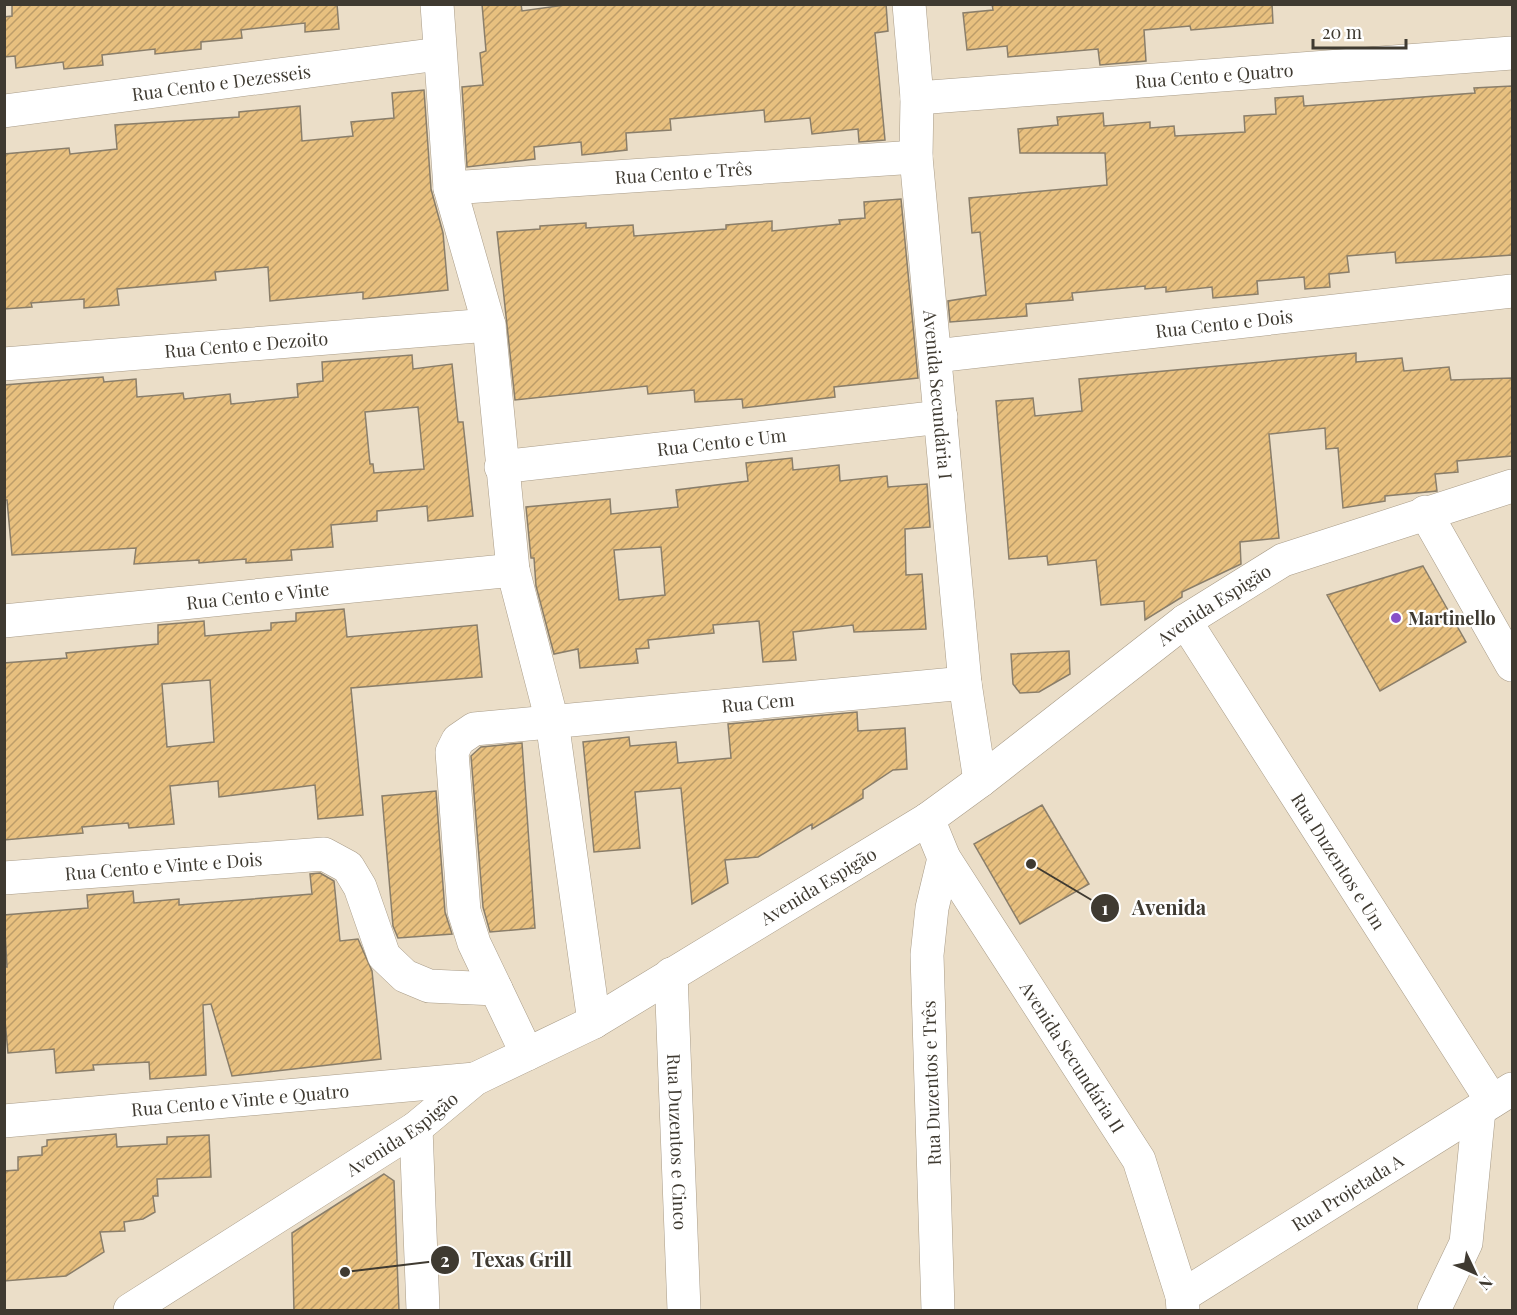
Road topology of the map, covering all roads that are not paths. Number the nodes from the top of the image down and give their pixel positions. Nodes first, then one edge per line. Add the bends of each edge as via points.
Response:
1 (437, 4) edge
2 (909, 4) edge
3 (1512, 53) edge
4 (439, 54) junction
5 (917, 98) junction
6 (4, 111) edge
7 (916, 157) junction
8 (450, 188) junction
9 (1512, 291) edge
10 (489, 325) junction
11 (935, 356) junction
12 (4, 364) edge
13 (941, 417) junction
14 (501, 467) junction
15 (1512, 486) edge
16 (1425, 512) junction
17 (513, 570) junction
18 (4, 621) edge
19 (1185, 621) junction
20 (1512, 664) edge
21 (965, 683) junction
22 (552, 721) junction
23 (980, 781) junction
24 (928, 819) junction
25 (944, 858) junction
26 (4, 878) edge
27 (671, 974) junction
28 (496, 989) junction
29 (594, 1022) junction
30 (527, 1054) junction
31 (475, 1079) junction
32 (1495, 1100) edge
33 (4, 1121) edge
34 (416, 1128) junction
35 (170, 1298) edge
36 (1183, 1303) edge
37 (130, 1311) edge
38 (423, 1311) edge
39 (684, 1311) edge
40 (938, 1311) edge
41 (1434, 1311) edge

1 - 4 street
2 - 5 street, Avenida Secundária I
3 - 5 street, Rua Cento e Quatro
4 - 6 street, Rua Cento e Dezesseis
4 - 8 street
5 - 7 street, Avenida Secundária I
7 - 8 street, Rua Cento e Três
7 - 11 street, Avenida Secundária I
8 - 10 street
9 - 11 street, Rua Cento e Dois
10 - 12 street, Rua Cento e Dezoito
10 - 14 street
11 - 13 street, Avenida Secundária I
13 - 14 street, Rua Cento e Um
13 - 21 street, Avenida Secundária I
14 - 17 street
15 - 16 street, Avenida Espigão
16 - 19 street, Avenida Espigão via 1283,560
16 - 20 street
17 - 18 street, Rua Cento e Vinte
17 - 22 street
19 - 23 street, Avenida Espigão
19 - 32 street, Rua Duzentos e Um
21 - 22 street, Rua Cem
21 - 23 street, Avenida Secundária I
22 - 28 street, Rua Cem via 474,729 458,740 452,752 464,911
22 - 29 street
23 - 24 street, Avenida Espigão
24 - 25 street, Avenida Secundária II
24 - 27 street, Avenida Espigão
25 - 36 street, Avenida Secundária II via 1139,1160
25 - 40 street, Rua Duzentos e Três via 932,908 927,955
26 - 28 street, Rua Cento e Vinte e Dois via 324,854 348,867 360,887 384,956 405,976 429,986
27 - 29 street, Avenida Espigão
27 - 39 street, Rua Duzentos e Cinco
28 - 30 street, Rua Cem
29 - 30 street, Avenida Espigão
30 - 31 street, Avenida Espigão
31 - 33 street, Rua Cento e Vinte e Quatro
31 - 34 street, Avenida Espigão
32 - 36 street, Rua Projetada A
32 - 41 street via 1466,1243
34 - 35 street, Avenida Espigão
34 - 38 street
35 - 37 street, Avenida Espigão

